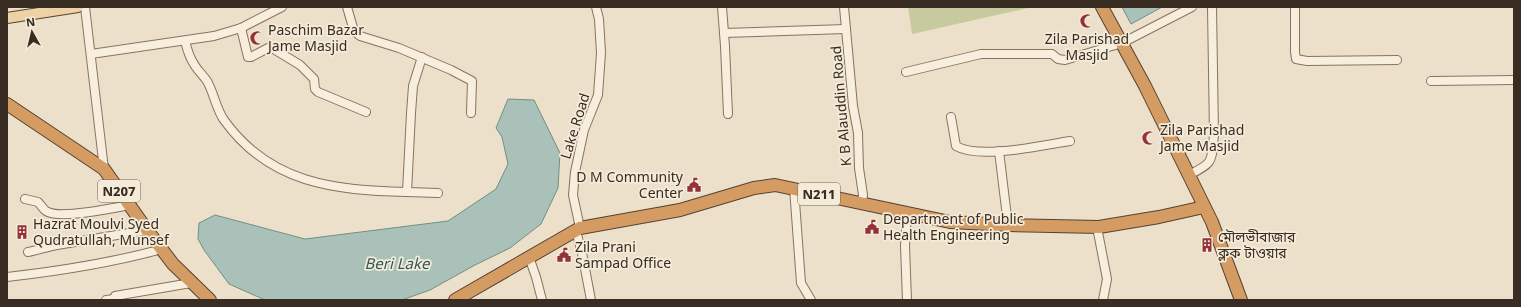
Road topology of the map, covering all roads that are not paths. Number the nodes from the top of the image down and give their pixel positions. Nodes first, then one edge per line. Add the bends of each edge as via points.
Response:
1 (78, 7) edge
2 (85, 7) edge
3 (282, 7) edge
4 (347, 7) edge
5 (596, 7) edge
6 (722, 7) edge
7 (844, 7) edge
8 (1102, 7) edge
9 (1192, 7) edge
10 (1212, 7) edge
11 (1295, 7) edge
12 (50, 9) edge
13 (7, 18) edge
14 (241, 28) junction
15 (846, 29) junction
16 (724, 33) junction
17 (185, 41) junction
18 (1122, 43) junction
19 (91, 54) junction
20 (422, 58) junction
21 (1397, 60) dead end
22 (906, 72) dead end
23 (1514, 80) edge
24 (1431, 81) dead end
25 (7, 104) edge
26 (366, 112) dead end
27 (471, 113) dead end
28 (728, 114) dead end
29 (951, 117) dead end
30 (1070, 141) dead end
31 (999, 151) junction
32 (104, 169) junction
33 (1189, 175) junction
34 (794, 188) junction
35 (407, 192) junction
36 (438, 193) dead end
37 (25, 199) dead end
38 (862, 203) junction
39 (130, 205) junction
40 (1204, 207) junction
41 (907, 213) junction
42 (1008, 225) junction
43 (1097, 227) junction
44 (578, 229) junction
45 (147, 230) junction
46 (162, 249) junction
47 (28, 252) dead end
48 (529, 257) junction
49 (7, 277) edge
50 (191, 282) junction
51 (112, 300) edge
52 (210, 300) edge
53 (455, 300) edge
54 (542, 300) edge
55 (590, 300) edge
56 (811, 300) edge
57 (905, 300) edge
58 (1103, 300) edge
59 (1241, 300) edge

1 - 12 main road
2 - 19 street
3 - 14 street
4 - 20 street via 357,34
5 - 44 street, Lake Road via 601,53 598,95 584,130 575,172 573,195
6 - 16 street
7 - 15 street, K B Alauddin Road
8 - 18 highway
9 - 18 street
10 - 33 street via 1214,135 1211,161
11 - 21 street via 1296,59 1307,62
12 - 13 main road
14 - 17 street
14 - 26 street via 248,57 272,48 300,65 314,79 318,92
15 - 16 street
15 - 38 street, K B Alauddin Road via 858,133
16 - 28 street
17 - 19 street
17 - 35 street via 194,64 206,80 222,118 255,155 308,181 335,187
18 - 22 street via 1065,60 1058,59 1052,54 982,54
18 - 33 highway
19 - 32 street
20 - 27 street via 472,82
20 - 35 street via 413,86
23 - 24 street
25 - 32 highway, N207
29 - 31 street via 956,146 975,152
30 - 31 street
31 - 42 street
32 - 39 highway, N207
33 - 40 highway
34 - 38 highway, N211
34 - 44 highway, N211 via 775,185 754,188 680,210
34 - 56 street via 801,283
35 - 36 street
37 - 39 street via 38,202 45,211 55,214 89,212
38 - 41 highway, N211
39 - 45 highway, N207
40 - 43 highway, N211
40 - 59 highway
41 - 42 highway, N211 via 950,222
41 - 57 street
42 - 43 highway, N211
43 - 58 street via 1106,279
44 - 48 highway, N211
44 - 55 street, Lake Road
45 - 46 highway, N207
45 - 47 street via 57,244
46 - 49 street via 84,267
46 - 50 highway, N207
48 - 53 highway, N211
48 - 54 street
50 - 51 street via 116,296
50 - 52 highway, N207

